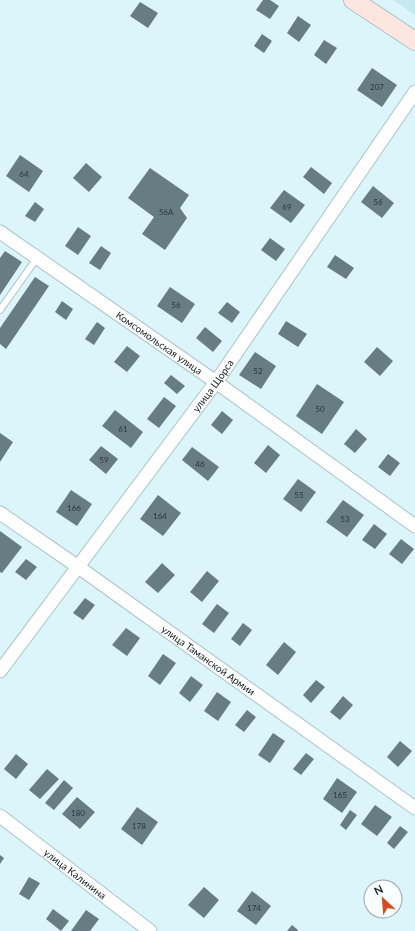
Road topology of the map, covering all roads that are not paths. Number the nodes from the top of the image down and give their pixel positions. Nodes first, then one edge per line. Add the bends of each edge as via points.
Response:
1 (353, 0) edge
2 (415, 40) edge
3 (415, 92) edge
4 (0, 232) edge
5 (37, 258) junction
6 (0, 310) edge
7 (216, 382) junction
8 (0, 513) edge
9 (415, 526) edge
10 (77, 566) junction
11 (0, 670) edge
12 (415, 808) edge
13 (0, 816) edge
14 (150, 931) edge

1 - 2 street
3 - 7 street, улица Щорса
4 - 5 street, Комсомольская улица
5 - 6 lane
5 - 7 street, Комсомольская улица
7 - 9 street, Комсомольская улица
7 - 10 street, улица Щорса
8 - 10 street, улица Таманской Армии
10 - 11 street, улица Щорса
10 - 12 street, улица Таманской Армии
13 - 14 street, улица Калинина

